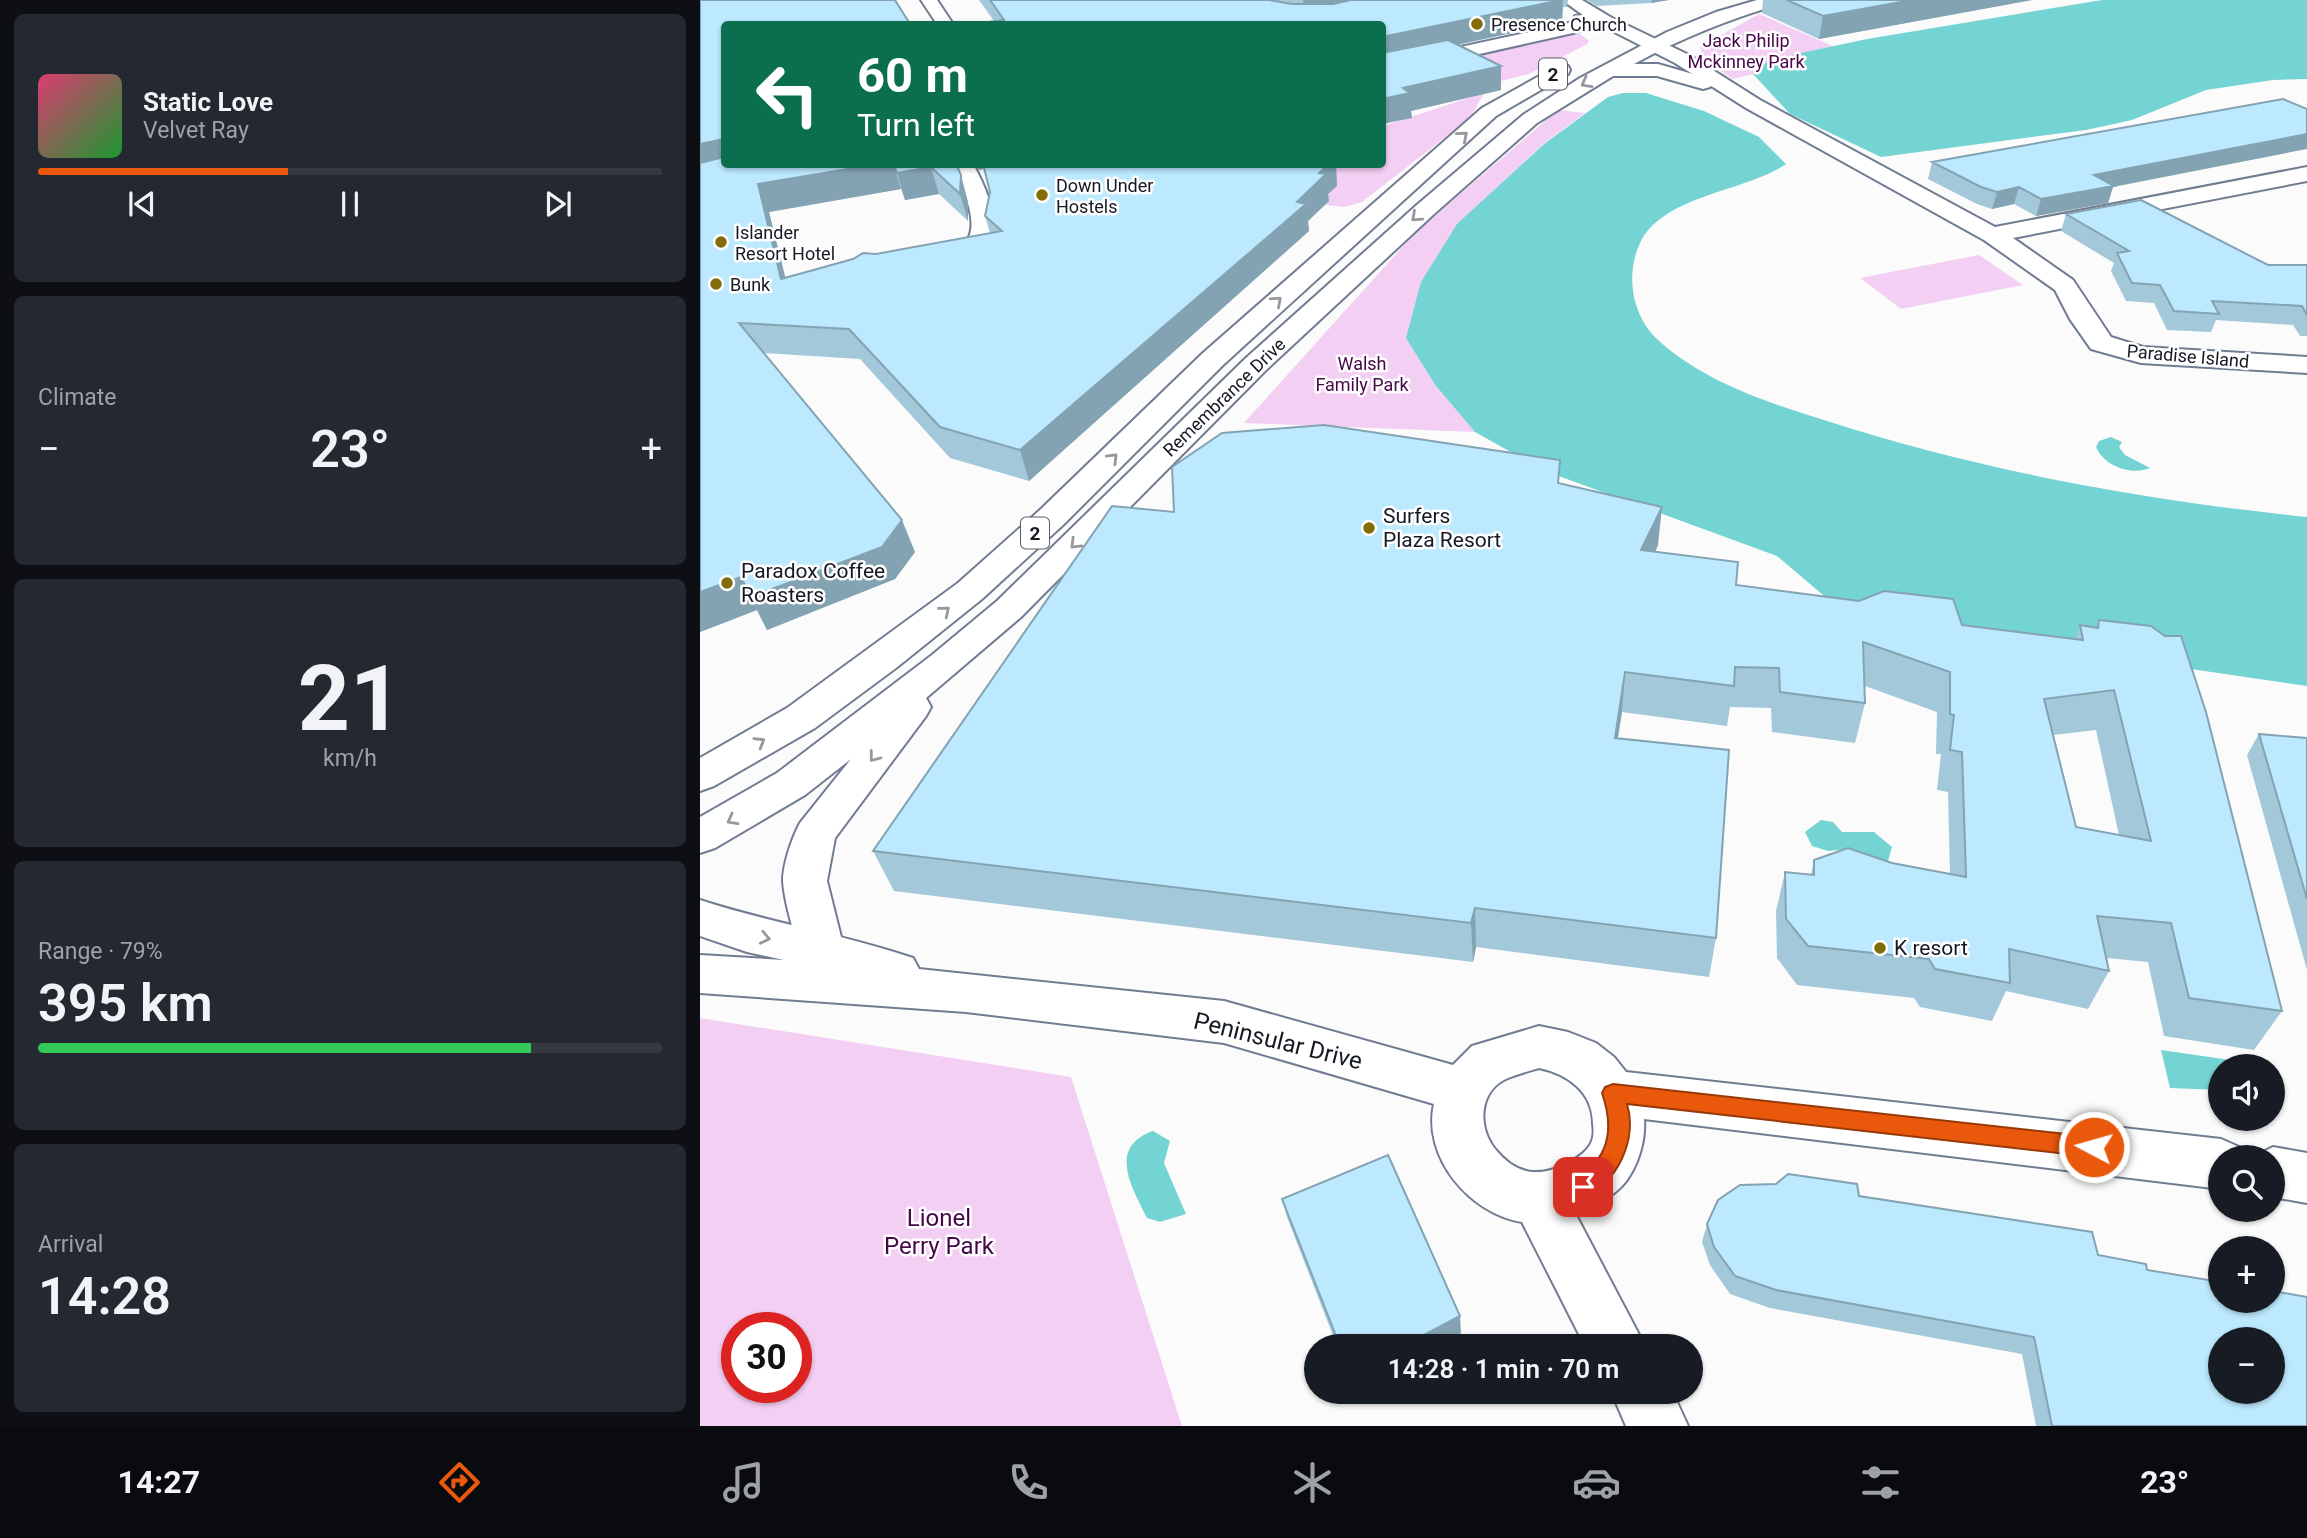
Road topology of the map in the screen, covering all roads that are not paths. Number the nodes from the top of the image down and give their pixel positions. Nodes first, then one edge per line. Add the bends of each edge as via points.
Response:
1 (929, 0) edge
2 (1551, 0) edge
3 (1570, 0) edge
4 (1727, 0) edge
5 (1775, 0) edge
6 (1685, 12) dead end
7 (1581, 20) junction
8 (943, 21) edge
9 (1650, 26) dead end
10 (1650, 48) junction
11 (1610, 50) junction
12 (1386, 69) edge
13 (1703, 83) junction
14 (1753, 104) junction
15 (977, 174) edge
16 (2307, 174) edge
17 (1992, 235) junction
18 (918, 265) edge
19 (2307, 365) edge
20 (945, 664) junction
21 (700, 776) edge
22 (700, 837) edge
23 (700, 918) edge
24 (821, 949) junction
25 (700, 974) edge
26 (966, 992) junction
27 (1463, 1090) junction
28 (1613, 1093) junction
29 (2208, 1162) edge
30 (2285, 1174) edge
31 (2307, 1178) edge
32 (1538, 1199) junction
33 (1610, 1334) edge
34 (1647, 1404) edge
35 (1658, 1426) edge

1 - 8 main road
2 - 7 main road
3 - 11 main road
4 - 6 main road
5 - 10 main road, Remembrance Drive / 2 via 1722,16
7 - 11 main road
7 - 12 main road via 1567,29
9 - 11 main road, Remembrance Drive / 2
10 - 11 main road, Remembrance Drive / 2
10 - 11 main road
10 - 13 main road, Paradise Island
10 - 14 main road, Paradise Island
11 - 13 main road via 1634,68
11 -> 20 main road, Remembrance Drive / 2 via 1256,364 1009,609
21 -> 11 main road, Remembrance Drive / 2 via 801,718 960,599 1052,517 1213,359 1489,113
13 - 14 main road, Paradise Island
14 - 17 main road, Paradise Island
15 - 18 main road via 984,216 975,249 957,260
16 - 17 main road
17 - 19 main road, Paradise Island via 2064,285 2101,343 2141,355
20 -> 22 main road, Remembrance Drive / 2 via 791,784
20 -> 24 main road via 815,834 805,881
23 -> 24 main road, Peninsular Drive via 747,934
24 - 26 main road, Peninsular Drive
25 - 26 main road, Peninsular Drive
26 - 27 main road, Peninsular Drive via 1224,1022
27 - 28 main road via 1486,1061 1539,1047 1582,1061
27 - 32 main road via 1457,1130 1462,1151 1474,1170 1514,1195
28 - 29 main road
28 - 32 main road via 1619,1114 1613,1155 1583,1187
30 - 31 main road
32 - 33 main road
34 - 35 main road

